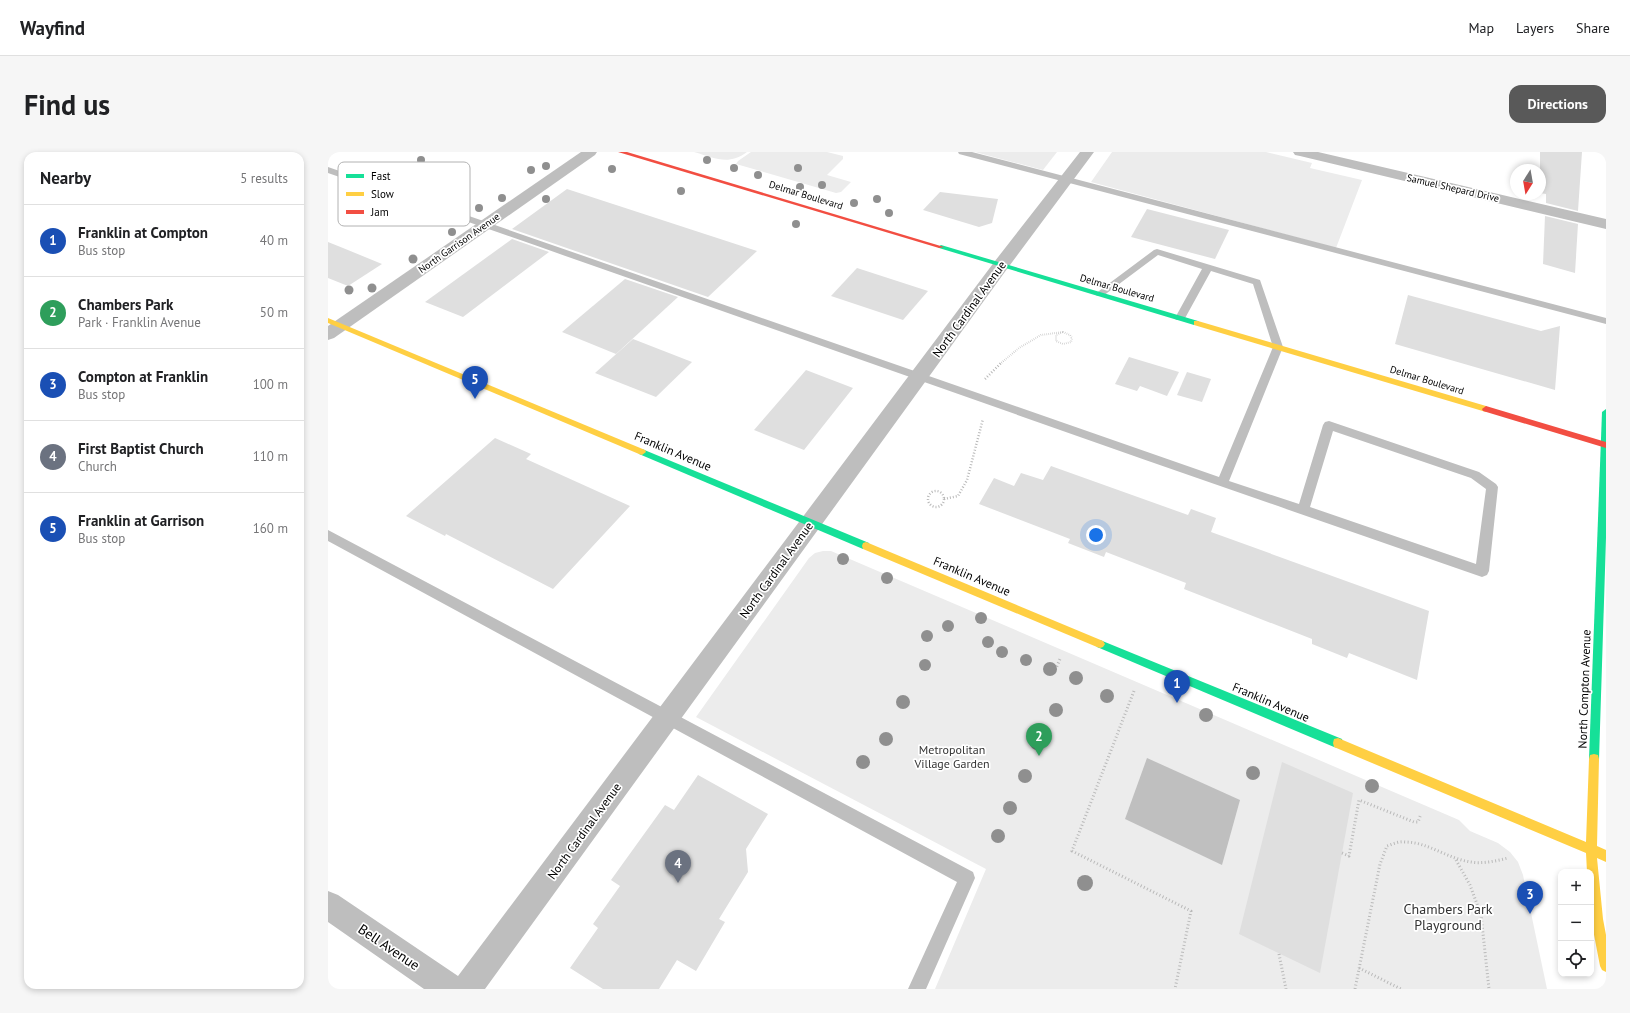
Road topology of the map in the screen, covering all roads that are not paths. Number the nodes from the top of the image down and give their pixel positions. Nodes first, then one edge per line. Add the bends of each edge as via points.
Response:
1 (590, 152) edge
2 (621, 152) edge
3 (962, 152) edge
4 (1087, 152) edge
5 (1300, 152) edge
6 (328, 170) edge
7 (338, 173) edge
8 (1067, 180) junction
9 (470, 219) edge
10 (484, 224) junction
11 (1606, 224) edge
12 (1001, 265) junction
13 (1208, 267) junction
14 (1100, 294) junction
15 (1180, 318) junction
16 (1606, 321) edge
17 (332, 326) edge
18 (1278, 347) junction
19 (920, 376) junction
20 (1606, 412) edge
21 (1605, 445) edge
22 (1222, 483) junction
23 (1304, 511) junction
24 (812, 522) junction
25 (328, 535) edge
26 (667, 718) junction
27 (1591, 850) junction
28 (1606, 856) edge
29 (328, 905) edge
30 (1606, 966) edge
31 (450, 989) edge
32 (467, 989) edge
33 (917, 989) edge

1 - 10 street, North Garrison Avenue
2 - 12 street, Delmar Boulevard
3 - 8 lane
4 - 8 street, North Cardinal Avenue
5 - 11 street, Samuel Shepard Drive
6 - 7 lane
8 - 12 street, North Cardinal Avenue
8 - 16 lane
9 - 10 lane
10 - 17 street, North Garrison Avenue
10 - 19 lane
12 - 14 street, Delmar Boulevard
12 - 19 street, North Cardinal Avenue
13 - 14 lane via 1157,252
13 - 15 lane
13 - 18 lane via 1257,282
14 - 15 street, Delmar Boulevard
15 - 18 street, Delmar Boulevard
17 - 24 street, Franklin Avenue
18 - 21 street, Delmar Boulevard
18 - 22 lane
19 - 22 lane
19 - 24 street, North Cardinal Avenue
20 - 21 street, North Compton Avenue
21 - 27 street, North Compton Avenue
22 - 23 lane
23 - 23 lane via 1482,570 1492,487 1475,475 1329,425
24 - 26 street, North Cardinal Avenue
24 - 27 street, Franklin Avenue
25 - 26 lane
26 - 32 street, North Cardinal Avenue
26 - 33 lane via 967,878
27 - 28 street, Franklin Avenue
27 - 30 street, North Compton Avenue via 1597,919
29 - 31 street, Bell Avenue

